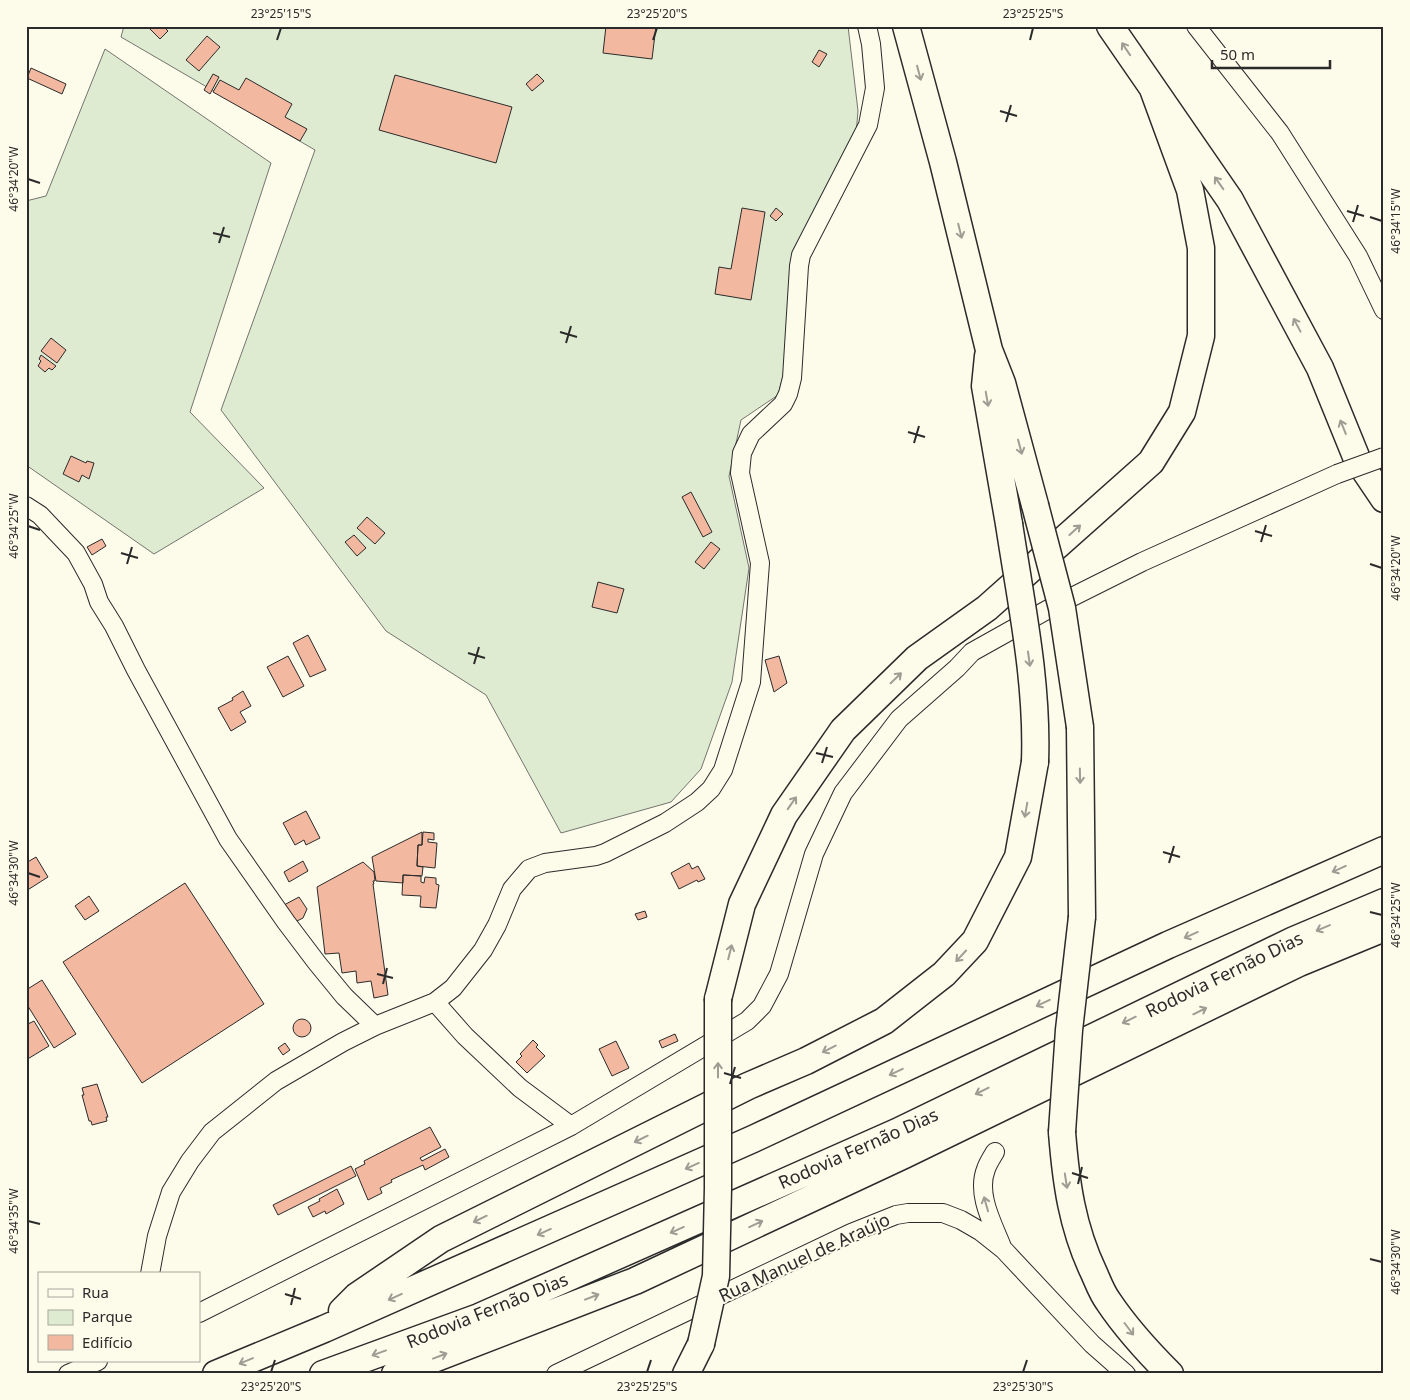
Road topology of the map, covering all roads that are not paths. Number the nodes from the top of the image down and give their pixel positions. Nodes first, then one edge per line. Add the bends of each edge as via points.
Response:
1 (867, 26) edge
2 (906, 26) edge
3 (1110, 26) edge
4 (1196, 26) edge
5 (1153, 89) junction
6 (1384, 310) edge
7 (988, 350) junction
8 (1384, 457) edge
9 (1384, 499) edge
10 (26, 506) edge
11 (1384, 850) edge
12 (1384, 902) edge
13 (1384, 928) edge
14 (436, 1002) junction
15 (375, 1026) junction
16 (570, 1126) junction
17 (995, 1152) dead end
18 (1004, 1250) junction
19 (150, 1272) edge
20 (200, 1312) edge
21 (324, 1329) junction
22 (96, 1362) edge
23 (68, 1374) edge
24 (216, 1374) edge
25 (324, 1374) edge
26 (395, 1374) edge
27 (556, 1374) edge
28 (686, 1374) edge
29 (1126, 1374) edge
30 (1170, 1374) edge

1 - 14 street via 875,88 868,126 801,255 788,394 751,434 742,453 740,473 760,563 751,682 723,770 712,789 665,823 596,856 545,863 529,869 512,889 483,950 453,988
2 -> 7 highway via 943,162
5 -> 3 highway
4 - 6 street via 1280,133 1358,256
9 -> 5 highway via 1356,459 1320,368 1230,200
28 -> 5 highway, bridge via 701,1344 716,1276 718,999 742,904 784,815 843,730 917,658 987,608 1152,462 1182,412 1201,336 1201,248 1190,190
7 -> 21 highway, bridge via 985,386 1035,697 1036,730 1035,762 1018,857 975,941 944,974 884,1021 441,1239 357,1296
7 -> 30 highway, bridge via 1002,383 1062,608 1080,727 1082,917 1062,1132 1065,1177 1077,1229 1107,1300 1145,1350
8 - 16 street, bridge via 1337,474 1142,562 972,652 899,719 843,793 814,854 779,974 762,1006 747,1021
10 - 15 street via 40,515 76,553 99,602 228,839 317,964
11 -> 21 highway via 1168,945 753,1139
12 -> 25 highway, Rodovia Fernão Dias via 1294,940 888,1136 479,1317
26 -> 13 highway, Rodovia Fernão Dias via 635,1281 1300,963
14 - 15 street
14 - 16 street via 464,1036 520,1088
15 - 19 street via 276,1081 212,1132 171,1192 157,1236
16 - 20 street
18 -> 17 street via 982,1186 985,1170
18 - 27 street, Rua Manuel de Araújo via 962,1220 943,1213 896,1215 851,1233
18 - 29 street, Rua Manuel de Araújo via 1092,1344
21 -> 24 highway
22 - 23 street

